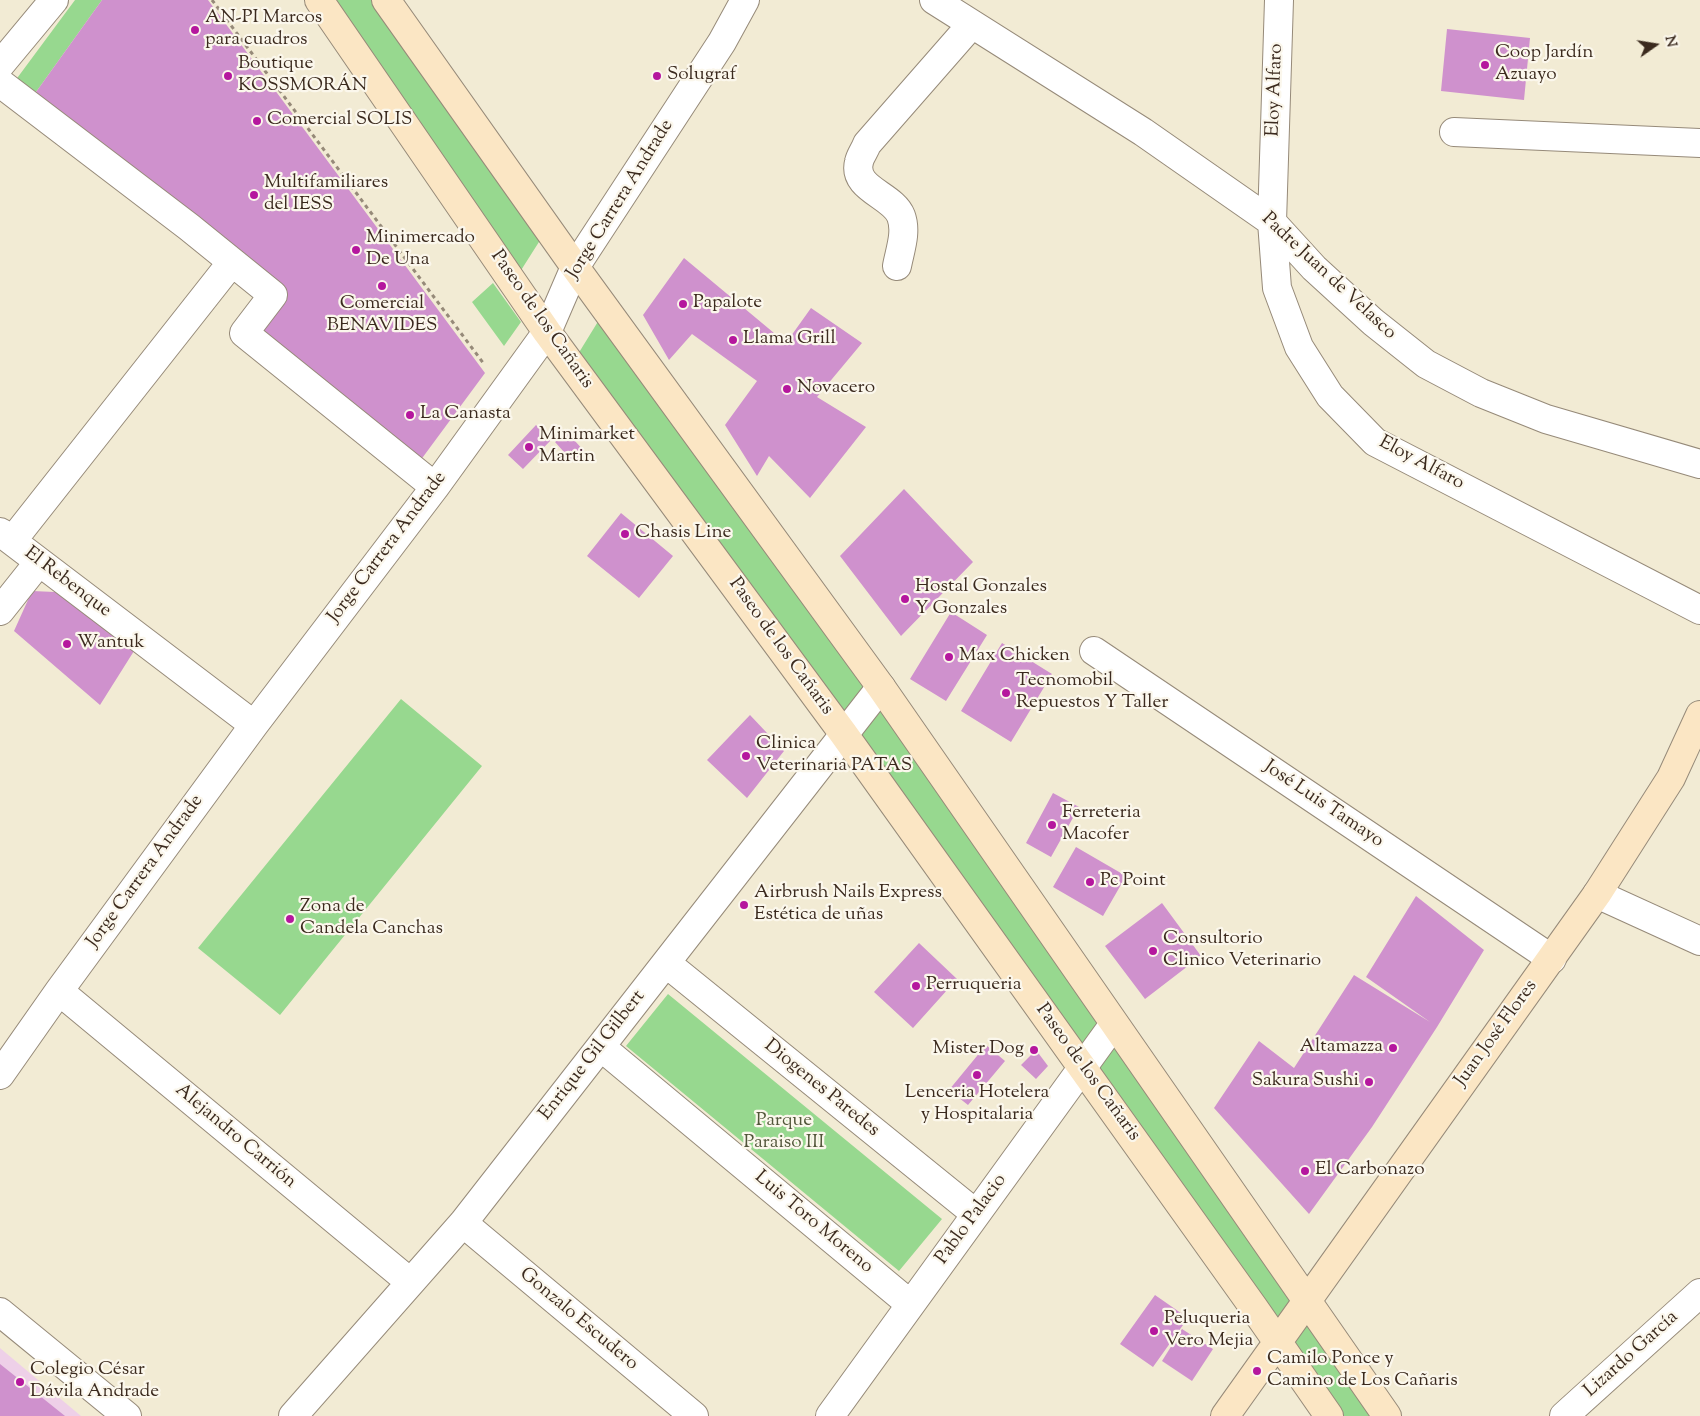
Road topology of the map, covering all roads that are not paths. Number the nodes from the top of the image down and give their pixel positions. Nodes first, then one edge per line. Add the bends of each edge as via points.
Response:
1 (54, 0) edge
2 (319, 0) edge
3 (386, 0) edge
4 (744, 0) edge
5 (934, 0) edge
6 (1279, 0) edge
7 (972, 24) junction
8 (0, 65) edge
9 (0, 83) edge
10 (1454, 132) dead end
11 (1700, 143) edge
12 (1272, 222) junction
13 (232, 262) junction
14 (575, 266) junction
15 (897, 266) dead end
16 (547, 332) junction
17 (1700, 464) edge
18 (435, 487) junction
19 (6, 536) edge
20 (39, 562) junction
21 (1700, 610) edge
22 (0, 611) edge
23 (1094, 651) dead end
24 (880, 687) junction
25 (1700, 715) edge
26 (254, 725) junction
27 (843, 733) junction
28 (1597, 894) junction
29 (1700, 941) edge
30 (1552, 958) junction
31 (666, 963) junction
32 (59, 991) junction
33 (1114, 1024) junction
34 (601, 1047) junction
35 (1083, 1067) junction
36 (0, 1075) edge
37 (976, 1214) junction
38 (462, 1223) junction
39 (410, 1282) junction
40 (1698, 1300) edge
41 (1307, 1301) junction
42 (910, 1304) junction
43 (0, 1312) edge
44 (1278, 1343) junction
45 (127, 1416) edge
46 (293, 1416) edge
47 (694, 1416) edge
48 (830, 1416) edge
49 (1225, 1416) edge
50 (1329, 1416) edge
51 (1386, 1416) edge
52 (1564, 1416) edge

1 - 8 street
2 - 16 main road, Paseo de los Cañaris
3 - 14 main road
4 - 14 street, Jorge Carrera Andrade via 722,42
5 - 7 street, Padre Juan de Velasco
6 - 12 street, Eloy Alfaro
7 - 12 street, Padre Juan de Velasco via 1143,132
7 - 15 street via 867,144 859,162 858,173 866,184 895,206 901,215 904,229
9 - 13 street
10 - 11 street
12 - 17 street, Padre Juan de Velasco via 1373,322 1426,364 1480,393 1546,419
12 - 21 street, Eloy Alfaro via 1277,288 1299,347 1330,396 1375,442
13 - 18 street via 273,295 244,333
13 - 19 street
14 - 16 street, Jorge Carrera Andrade
14 - 24 main road
16 - 18 street, Jorge Carrera Andrade
16 - 27 main road, Paseo de los Cañaris
18 - 26 street, Jorge Carrera Andrade
19 - 20 street, El Rebenque
20 - 22 street
20 - 26 street, El Rebenque
23 - 30 street, José Luis Tamayo
24 - 27 street, Enrique Gil Gilbert
24 - 33 main road
25 - 28 main road, Juan José Flores via 1671,778
26 - 32 street, Jorge Carrera Andrade
27 - 31 street, Enrique Gil Gilbert
27 - 35 main road, Paseo de los Cañaris
28 - 29 street
28 - 30 main road, Juan José Flores
30 - 41 main road, Juan José Flores
31 - 34 street, Enrique Gil Gilbert
31 - 37 street, Diogenes Paredes
32 - 36 street, Jorge Carrera Andrade
32 - 39 street, Alejandro Carrión
33 - 35 street, Pablo Palacio
33 - 41 main road
34 - 38 street, Enrique Gil Gilbert
34 - 42 street, Luis Toro Moreno
35 - 37 street, Pablo Palacio
35 - 44 main road, Paseo de los Cañaris
37 - 42 street, Pablo Palacio
38 - 39 street, Enrique Gil Gilbert
38 - 47 street, Gonzalo Escudero
39 - 46 street, Enrique Gil Gilbert
40 - 52 street, Lizardo García
41 - 44 main road, Juan José Flores
41 - 51 main road
42 - 48 street, Pablo Palacio
43 - 45 street
44 - 49 main road, Juan José Flores
44 - 50 main road, Paseo de los Cañaris

